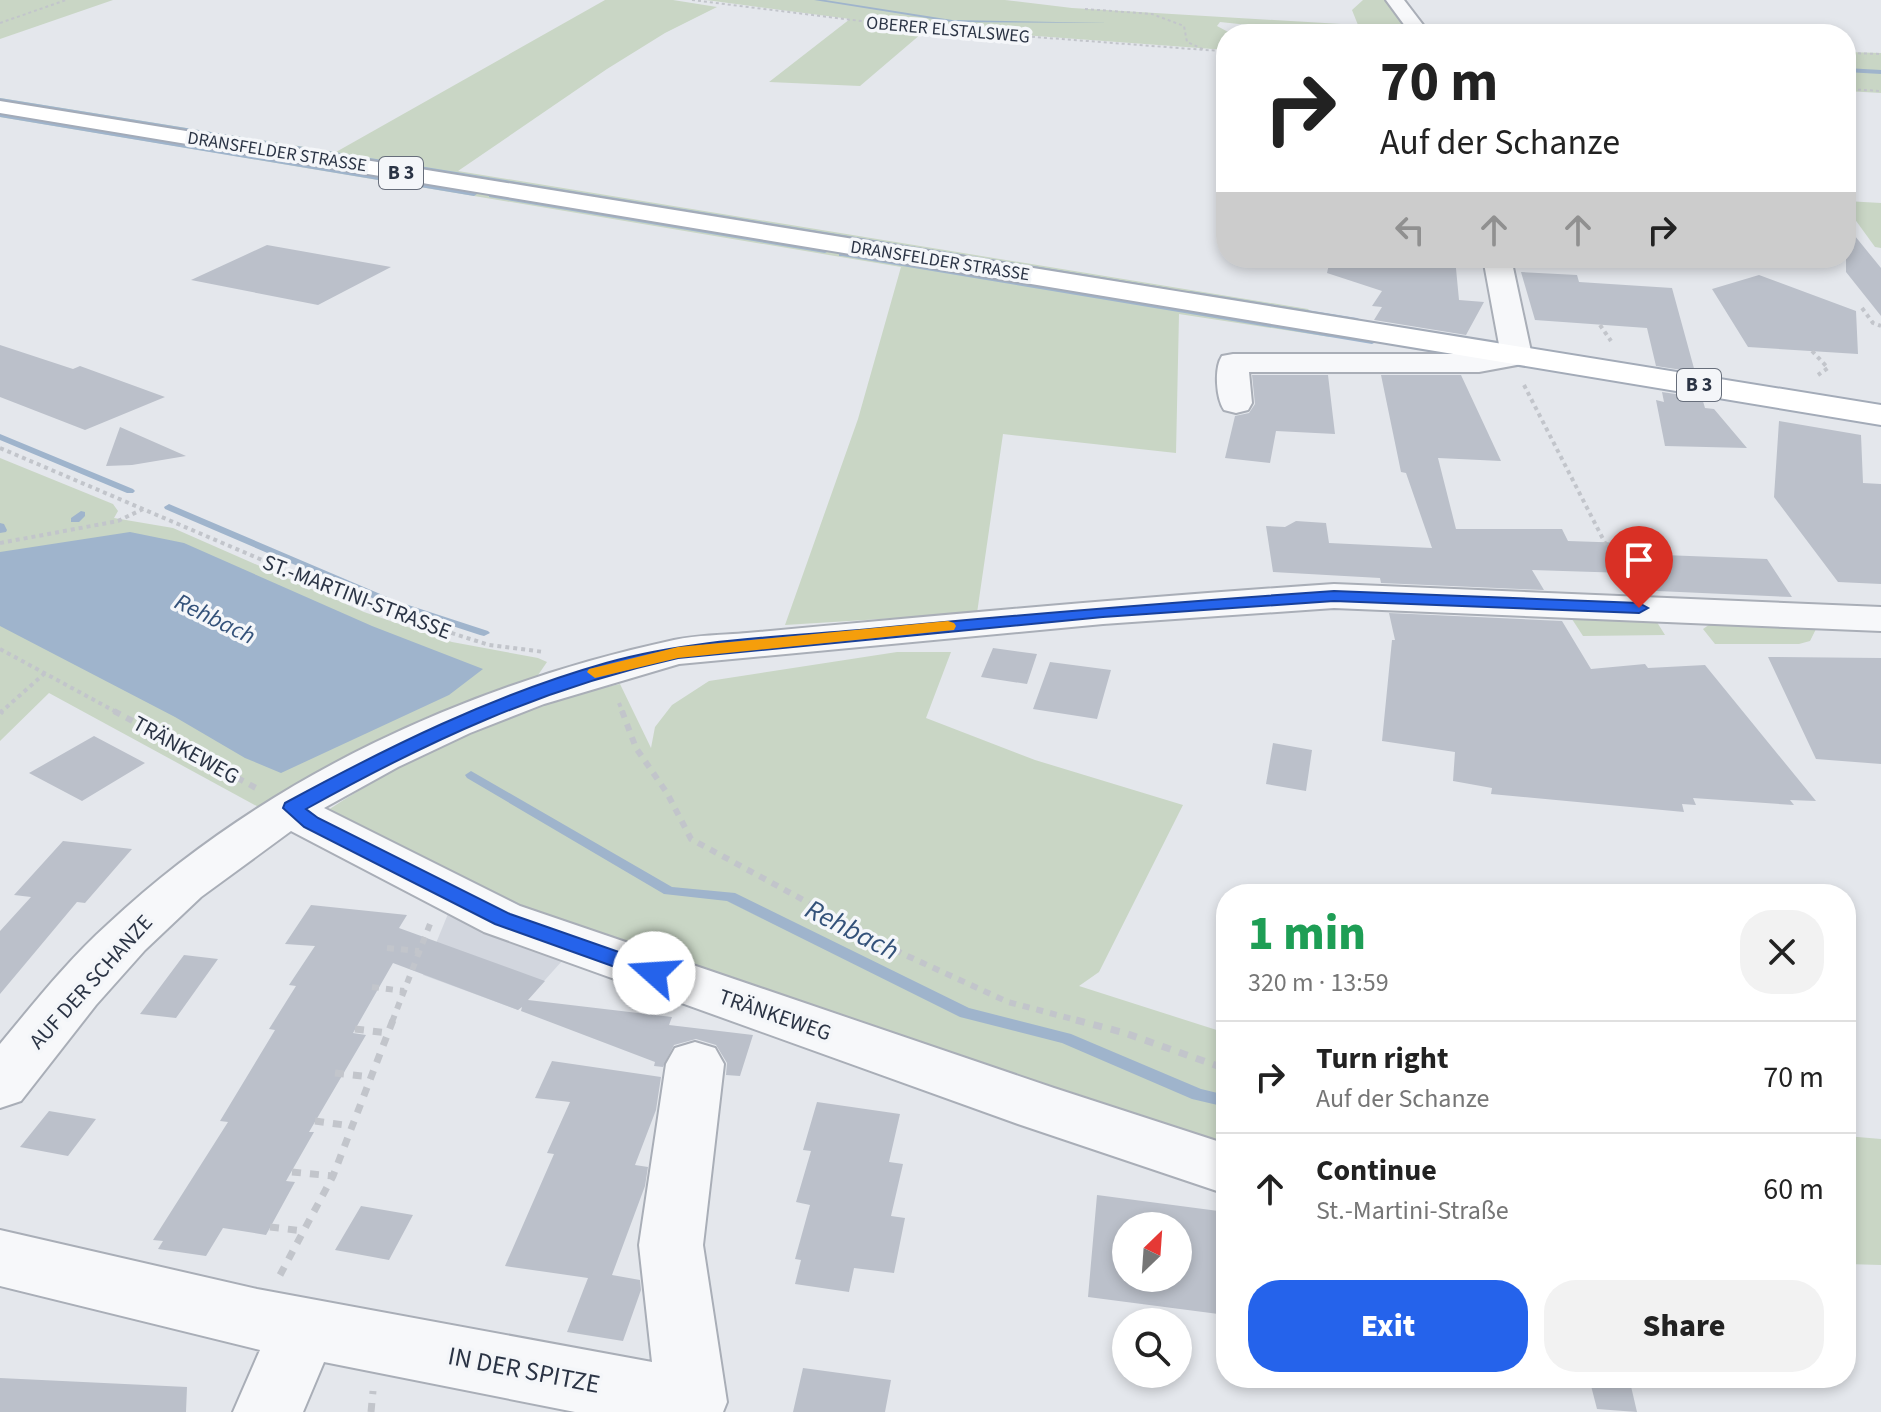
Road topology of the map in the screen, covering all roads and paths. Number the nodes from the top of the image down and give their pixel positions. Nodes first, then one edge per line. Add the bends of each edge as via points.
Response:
1 (66, 0) edge
2 (692, 0) edge
3 (1395, 0) edge
4 (1085, 9) dead end
5 (0, 23) edge
6 (1413, 24) edge
7 (1205, 50) junction
8 (1216, 51) edge
9 (1856, 53) edge
10 (1881, 54) edge
11 (1856, 90) edge
12 (1881, 91) edge
13 (0, 107) edge
14 (1499, 268) edge
15 (1862, 308) dead end
16 (1881, 326) edge
17 (1517, 356) junction
18 (1236, 403) dead end
19 (1881, 415) edge
20 (0, 448) edge
21 (144, 509) junction
22 (0, 543) edge
23 (1639, 608) junction
24 (1881, 619) edge
25 (0, 649) edge
26 (611, 667) junction
27 (45, 673) junction
28 (0, 713) edge
29 (292, 808) junction
30 (443, 889) junction
31 (387, 948) dead end
32 (419, 951) junction
33 (372, 987) dead end
34 (404, 991) junction
35 (355, 1029) dead end
36 (388, 1033) junction
37 (695, 1064) dead end
38 (1216, 1065) edge
39 (335, 1073) dead end
40 (371, 1077) junction
41 (0, 1085) edge
42 (315, 1121) dead end
43 (352, 1126) junction
44 (1216, 1166) edge
45 (292, 1172) dead end
46 (333, 1176) junction
47 (270, 1227) dead end
48 (304, 1231) junction
49 (0, 1258) edge
50 (281, 1323) junction
51 (268, 1412) edge

1 - 5 path
2 - 7 path, OBERER ELSTALSWEG via 917,28
3 - 6 street
4 - 7 path via 1161,16 1184,26 1187,42
7 - 8 path, OBERER ELSTALSWEG
9 - 10 path
11 - 12 path
13 - 17 main road, DRANSFELDER STRASSE / B 3
14 - 17 street
15 - 16 path
17 - 18 street via 1479,363 1233,363
17 - 19 main road, DRANSFELDER STRASSE / B 3
17 - 23 path via 1523,382
20 - 21 path, ST.-MARTINI-STRASSE
21 - 22 path via 118,521
21 - 26 path, ST.-MARTINI-STRASSE via 377,609 449,634
23 - 24 street
23 - 26 street via 1319,597 694,651
25 - 27 path, TRÄNKEWEG
26 - 29 street, AUF DER SCHANZE via 449,726
26 - 38 path via 636,748 691,839 901,953 1008,1002 1125,1033
27 - 28 path
27 - 29 path, TRÄNKEWEG
29 - 30 street, TRÄNKEWEG
29 - 41 street, AUF DER SCHANZE via 224,853 125,938
30 - 32 path
30 - 44 street, TRÄNKEWEG via 548,936
31 - 32 path
32 - 34 path
33 - 34 path
34 - 36 path
35 - 36 path
36 - 40 path
37 - 50 street, IN DER SPITZE via 671,1245 692,1402
39 - 40 path
40 - 43 path
42 - 43 path
43 - 46 path
45 - 46 path
46 - 48 path
47 - 48 path
48 - 50 path
49 - 50 street, IN DER SPITZE
50 - 51 street

